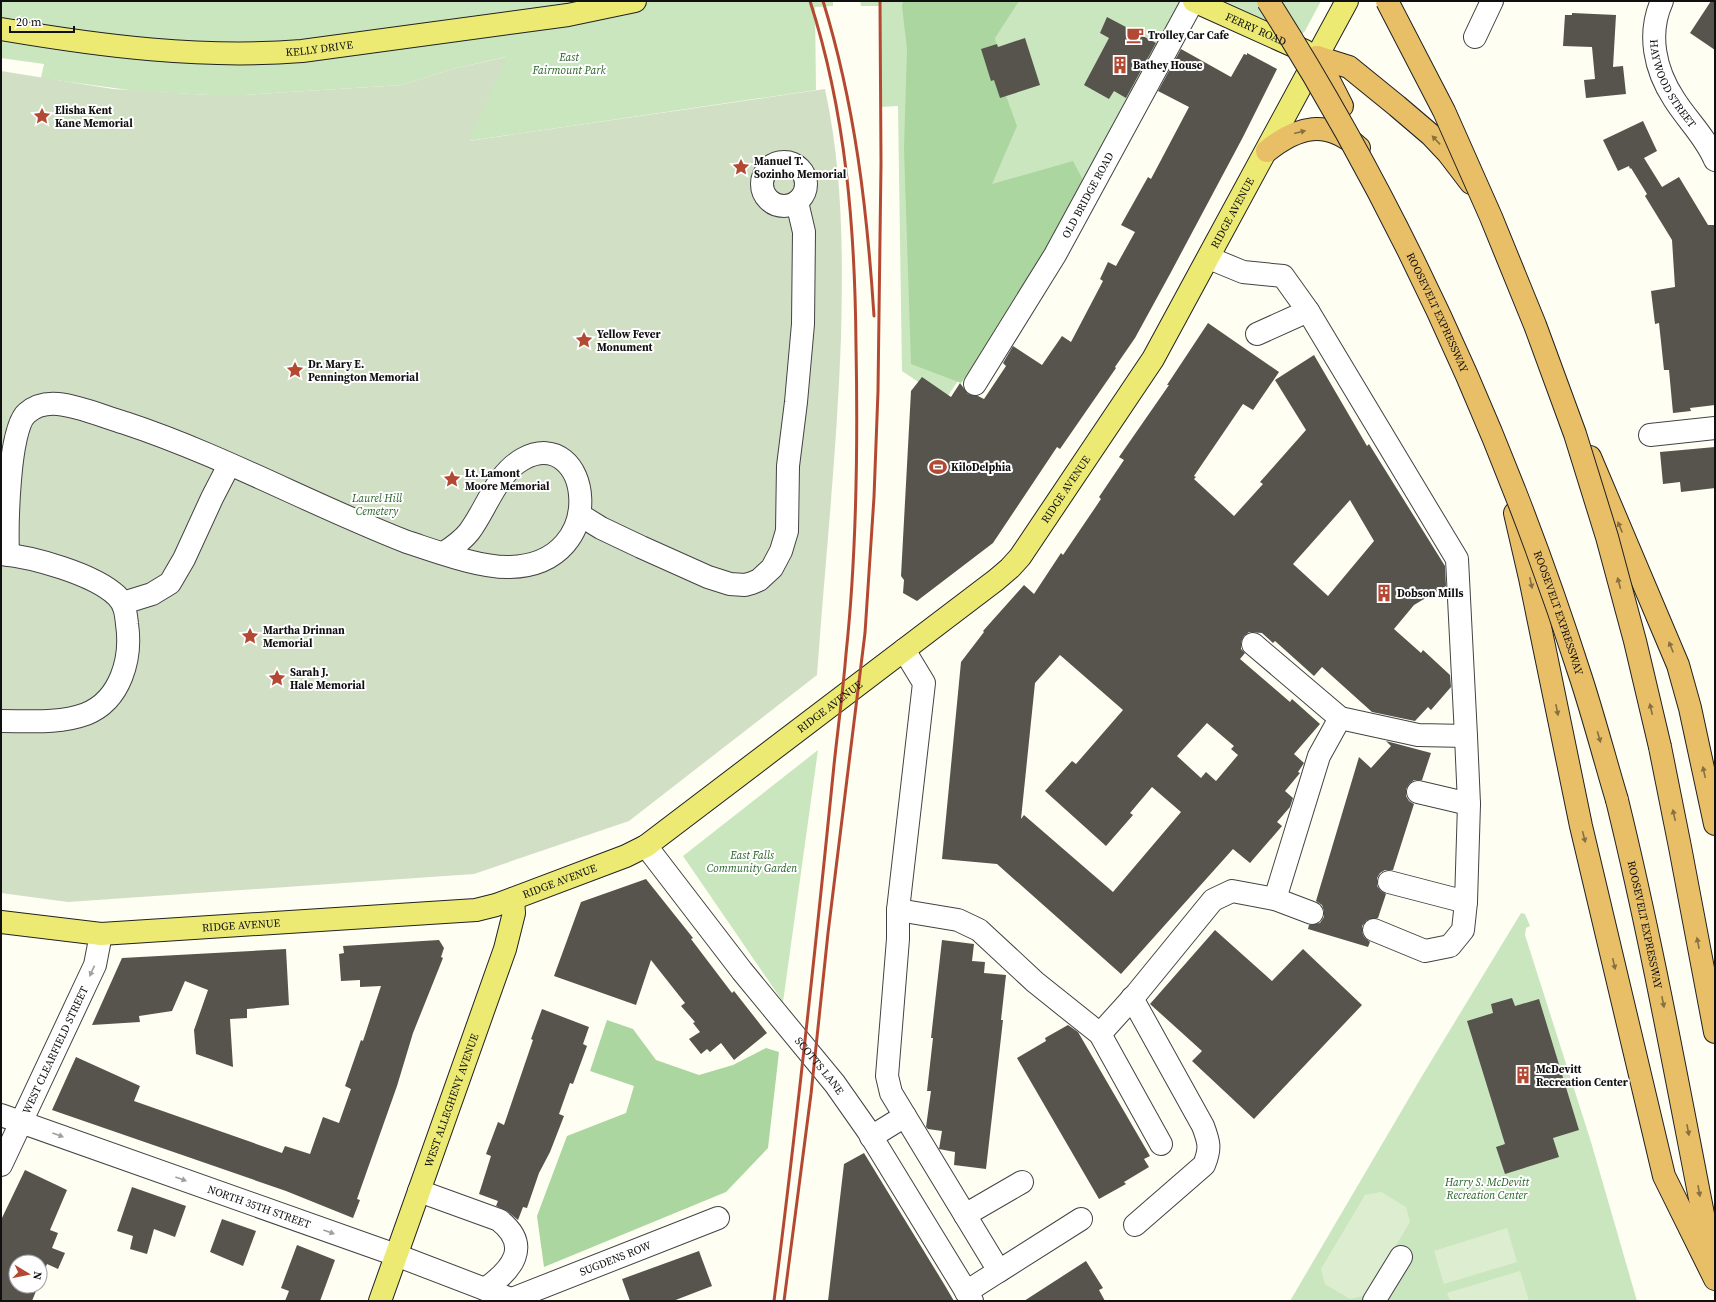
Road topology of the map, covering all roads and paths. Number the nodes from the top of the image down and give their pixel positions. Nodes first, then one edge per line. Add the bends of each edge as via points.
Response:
1 (635, 1) edge
2 (1268, 1) edge
3 (1347, 1) edge
4 (1386, 1) edge
5 (1492, 1) edge
6 (1662, 1) edge
7 (1198, 2) edge
8 (1, 30) edge
9 (1475, 37) dead end
10 (1317, 57) junction
11 (1267, 151) junction
12 (1368, 156) junction
13 (1715, 160) edge
14 (1477, 193) junction
15 (797, 202) dead end
16 (1209, 258) junction
17 (1308, 311) junction
18 (1257, 334) dead end
19 (975, 384) dead end
20 (1715, 428) edge
21 (1650, 435) dead end
22 (229, 465) junction
23 (6, 474) edge
24 (580, 515) junction
25 (444, 553) junction
26 (4, 555) edge
27 (123, 603) junction
28 (1253, 644) dead end
29 (904, 650) junction
30 (1340, 718) junction
31 (1, 721) edge
32 (1466, 736) junction
33 (1418, 792) dead end
34 (1468, 804) junction
35 (1715, 824) edge
36 (646, 846) junction
37 (1389, 882) dead end
38 (513, 899) junction
39 (1275, 899) junction
40 (1466, 902) junction
41 (898, 910) junction
42 (1312, 913) dead end
43 (1, 922) edge
44 (1374, 930) dead end
45 (102, 934) junction
46 (1132, 998) junction
47 (1715, 1032) edge
48 (1100, 1034) junction
49 (1, 1115) edge
50 (905, 1116) junction
51 (21, 1122) junction
52 (871, 1137) junction
53 (1162, 1144) dead end
54 (1, 1165) edge
55 (1022, 1182) dead end
56 (419, 1191) junction
57 (965, 1215) junction
58 (718, 1218) dead end
59 (1081, 1219) dead end
60 (1135, 1225) dead end
61 (396, 1255) junction
62 (1401, 1256) dead end
63 (1000, 1271) junction
64 (1715, 1274) edge
65 (1715, 1279) edge
66 (485, 1289) junction
67 (969, 1296) edge
68 (514, 1300) edge
69 (380, 1301) edge
70 (1374, 1301) edge

1 - 8 main road, KELLY DRIVE via 568,15 266,54 226,55 131,48
2 -> 64 highway, ROOSEVELT EXPRESSWAY, bridge via 1347,133 1403,238 1453,343 1500,452 1582,678 1641,896
3 - 10 main road, RIDGE AVENUE
4 - 14 highway via 1450,130
47 -> 4 highway, bridge via 1660,747 1607,537 1538,332 1491,217 1444,111
5 - 9 street
6 - 13 street, HAYWOOD STREET via 1654,34 1655,58 1674,100 1700,132
7 - 10 main road, FERRY ROAD
7 - 19 street, OLD BRIDGE ROAD via 1058,249
10 - 11 main road, RIDGE AVENUE
10 - 12 highway
14 -> 10 highway via 1448,153 1398,106 1349,67
11 -> 12 highway via 1282,139 1296,132 1311,129 1341,136
11 - 16 main road, RIDGE AVENUE
12 -> 65 highway via 1430,276 1451,324 1470,371 1505,477 1530,578 1581,826 1664,1176
35 -> 14 highway via 1678,665
15 - 24 street via 804,232 803,324 788,466 787,530 781,551 772,568 752,583 730,584 641,547
16 - 17 street via 1243,272 1283,276
16 - 29 main road, RIDGE AVENUE via 1153,359 1020,557 1010,568
17 - 18 street
17 - 32 street via 1458,560
20 - 21 street
22 - 23 street via 145,430 69,406 49,404 33,408 21,420
22 - 25 street via 380,531
22 - 27 street via 184,559 170,582 152,594
23 - 26 street via 7,516
24 - 25 street via 572,534 558,551 528,565 498,566
24 - 25 street via 581,494 575,474 569,466 556,456 531,456 508,472 494,490 470,531 458,544
26 - 27 street via 32,560 91,580 109,590
27 - 31 street via 129,637 128,661 116,687 106,700 95,709 71,718 54,721
28 - 30 street
29 - 36 main road, RIDGE AVENUE
29 - 41 street via 924,683
30 - 32 street via 1418,734
30 - 39 street via 1319,756
32 - 34 street
33 - 34 street
34 - 40 street
36 - 38 main road, RIDGE AVENUE
36 - 52 street, SCOTTS LANE via 742,971 835,1084
37 - 40 street
38 - 45 main road, RIDGE AVENUE via 488,907 455,912
38 - 56 main road, WEST ALLEGHENY AVENUE via 514,913 505,949
39 - 42 street
39 - 46 street via 1232,891 1213,900
40 - 44 street via 1463,930 1450,946 1425,951
41 - 48 street via 958,920 979,930 1034,982
41 - 50 street via 887,1076 891,1093
43 - 45 main road, RIDGE AVENUE
45 -> 51 street, WEST CLEARFIELD STREET via 95,965
46 - 48 street
46 - 60 street via 1209,1141 1209,1153 1204,1165
48 - 53 street
49 - 51 street, NORTH 35TH STREET
50 - 52 street
50 - 57 street
51 - 54 street, WEST CLEARFIELD STREET
51 -> 61 street, NORTH 35TH STREET
52 - 67 street, SCOTTS LANE
55 - 57 street
56 - 61 main road, WEST ALLEGHENY AVENUE
56 - 66 street via 499,1220 510,1228 516,1254 510,1269
57 - 63 street
58 - 68 street, SUGDENS ROW
59 - 63 street
61 - 66 street, NORTH 35TH STREET
61 - 69 main road, WEST ALLEGHENY AVENUE
62 - 70 street
63 - 67 street
66 - 68 street, NORTH 35TH STREET

